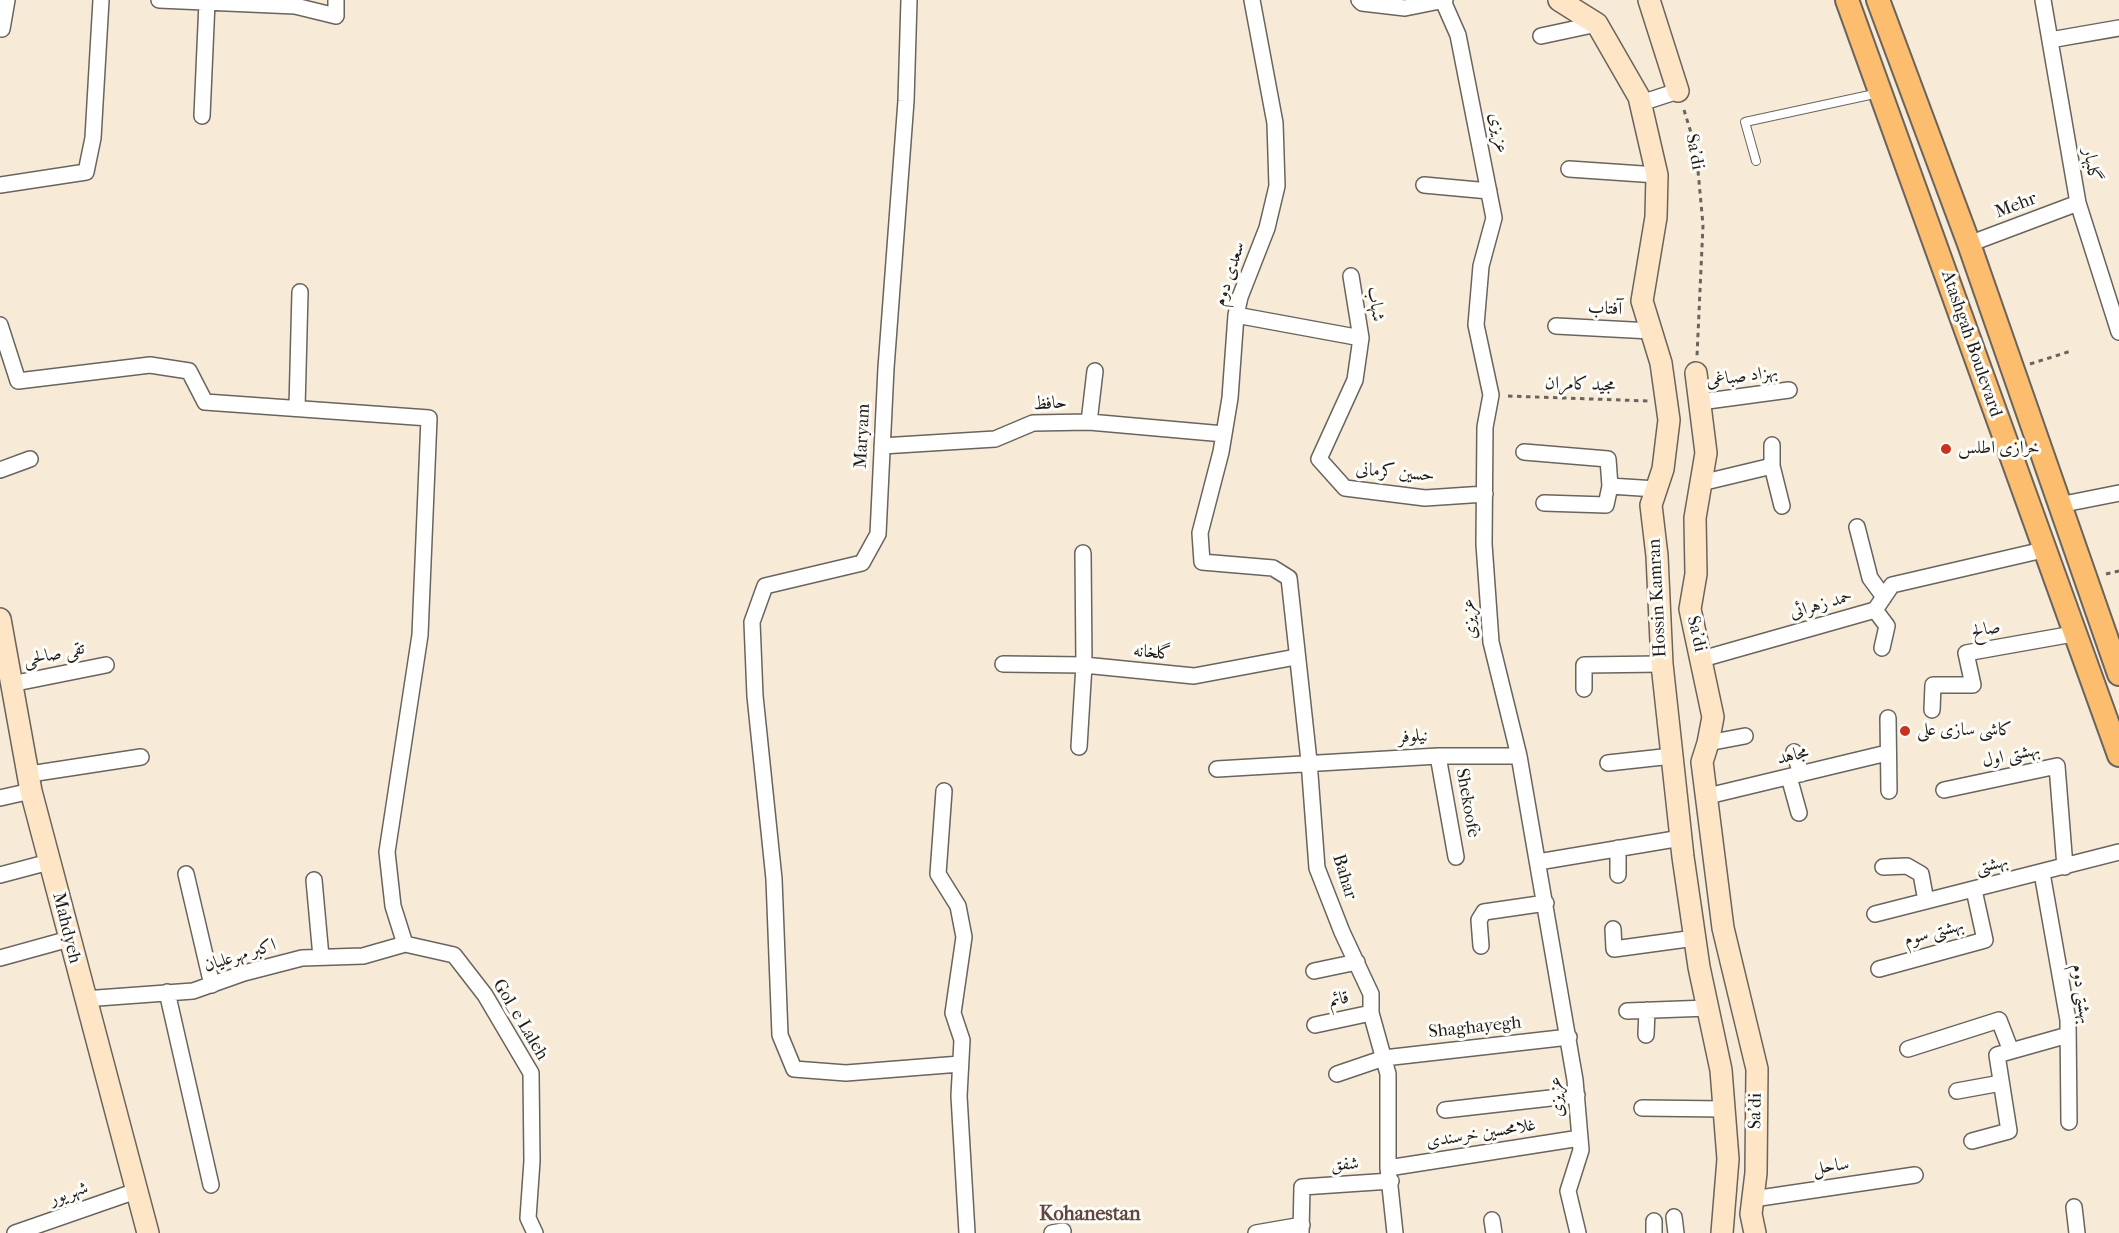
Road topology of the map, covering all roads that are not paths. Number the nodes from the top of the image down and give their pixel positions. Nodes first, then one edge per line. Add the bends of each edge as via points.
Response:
1 (7, 0) edge
2 (101, 0) edge
3 (159, 0) edge
4 (336, 0) edge
5 (909, 0) edge
6 (1252, 0) edge
7 (1359, 0) edge
8 (1444, 0) edge
9 (1559, 0) edge
10 (1649, 0) edge
11 (1847, 0) edge
12 (1878, 0) edge
13 (2043, 0) edge
14 (207, 2) junction
15 (1406, 4) edge
16 (1597, 24) junction
17 (2119, 28) edge
18 (2, 29) dead end
19 (1541, 36) dead end
20 (2050, 40) junction
21 (1678, 91) joint
22 (1881, 93) junction
23 (1641, 103) junction
24 (202, 116) dead end
25 (1756, 161) dead end
26 (1569, 169) dead end
27 (1657, 175) junction
28 (0, 185) edge
29 (1424, 185) dead end
30 (1489, 192) junction
31 (2078, 203) junction
32 (1969, 244) junction
33 (1351, 276) dead end
34 (300, 292) dead end
35 (1236, 315) junction
36 (0, 325) edge
37 (1556, 326) dead end
38 (1651, 331) junction
39 (2119, 332) edge
40 (1361, 338) junction
41 (1095, 371) dead end
42 (1696, 373) road end
43 (1790, 390) dead end
44 (297, 408) junction
45 (1668, 411) junction
46 (1701, 412) junction
47 (1089, 422) junction
48 (1224, 434) junction
49 (1772, 445) dead end
50 (882, 446) junction
51 (1524, 452) dead end
52 (2043, 458) junction
53 (30, 459) dead end
54 (1772, 466) junction
55 (2014, 468) junction
56 (0, 470) edge
57 (1701, 483) junction
58 (1610, 486) junction
59 (1656, 489) junction
60 (2119, 493) edge
61 (1485, 494) junction
62 (1544, 503) dead end
63 (2059, 505) junction
64 (1782, 506) dead end
65 (1857, 527) dead end
66 (2072, 543) junction
67 (2043, 550) junction
68 (1083, 553) dead end
69 (1202, 562) joint
70 (1880, 604) junction
71 (0, 619) edge
72 (2073, 634) junction
73 (1882, 648) dead end
74 (1296, 657) junction
75 (1702, 659) junction
76 (106, 664) dead end
77 (1004, 664) dead end
78 (1662, 664) junction
79 (1084, 665) junction
80 (2119, 674) edge
81 (11, 684) junction
82 (1584, 689) dead end
83 (1932, 710) dead end
84 (1888, 718) dead end
85 (1745, 736) dead end
86 (1708, 743) junction
87 (1079, 747) dead end
88 (1794, 752) dead end
89 (1887, 753) junction
90 (2119, 755) edge
91 (1438, 756) junction
92 (1519, 756) junction
93 (1672, 756) junction
94 (141, 758) dead end
95 (1309, 761) junction
96 (1608, 763) dead end
97 (1217, 769) dead end
98 (1795, 775) junction
99 (30, 783) junction
100 (1944, 790) dead end
101 (944, 791) dead end
102 (1890, 791) dead end
103 (1708, 796) junction
104 (0, 798) edge
105 (1799, 813) dead end
106 (1681, 838) junction
107 (1618, 848) junction
108 (2119, 852) edge
109 (1456, 857) dead end
110 (49, 862) junction
111 (1538, 862) junction
112 (1883, 867) dead end
113 (2065, 867) junction
114 (2042, 873) junction
115 (186, 874) dead end
116 (0, 875) edge
117 (1618, 875) dead end
118 (314, 880) dead end
119 (1974, 890) junction
120 (1926, 901) junction
121 (1546, 903) junction
122 (1875, 914) dead end
123 (1613, 929) dead end
124 (1695, 938) junction
125 (69, 939) junction
126 (405, 944) junction
127 (1481, 946) dead end
128 (321, 957) junction
129 (0, 958) edge
130 (1357, 962) junction
131 (1879, 969) dead end
132 (1314, 971) dead end
133 (212, 985) junction
134 (167, 992) junction
135 (84, 999) junction
136 (1708, 1008) junction
137 (1647, 1010) junction
138 (1627, 1011) dead end
139 (1371, 1013) junction
140 (1315, 1025) dead end
141 (1646, 1035) dead end
142 (2068, 1035) junction
143 (1569, 1037) junction
144 (1908, 1048) dead end
145 (2011, 1051) junction
146 (1384, 1058) junction
147 (960, 1064) junction
148 (1337, 1074) dead end
149 (2001, 1083) junction
150 (1957, 1091) dead end
151 (1577, 1095) junction
152 (1642, 1108) dead end
153 (1445, 1110) dead end
154 (1724, 1110) junction
155 (2069, 1122) dead end
156 (1580, 1138) junction
157 (1972, 1141) dead end
158 (1389, 1175) junction
159 (1915, 1175) dead end
160 (211, 1185) dead end
161 (136, 1191) junction
162 (1752, 1198) junction
163 (2074, 1207) dead end
164 (1674, 1216) dead end
165 (1302, 1229) edge
166 (15, 1233) edge
167 (148, 1233) edge
168 (535, 1233) edge
169 (967, 1233) edge
170 (1256, 1233) edge
171 (1395, 1233) edge
172 (1578, 1233) edge
173 (1676, 1233) edge
174 (1722, 1233) edge
175 (1755, 1233) edge
176 (2077, 1233) edge

1 - 18 street
2 - 28 street via 93,138 86,172
3 - 14 street
4 - 14 street via 336,16 295,6
5 - 50 street, Maryam via 906,101
6 - 35 street, سعدی دوم via 1275,123 1277,186 1267,228
7 - 15 street
8 - 15 street
8 - 30 street, عزیزی via 1458,35
9 - 16 street, Hossin Kamran
10 - 21 street
11 - 22 main road, Atashgah Boulevard
12 - 32 main road, Atashgah Boulevard
13 - 20 street, گلبهار
14 - 24 street
16 - 19 street
16 - 23 street, Hossin Kamran
17 - 20 street
20 - 31 street, گلبهار
21 - 23 street
22 - 25 lane via 1745,122
22 - 55 main road, Atashgah Boulevard
23 - 27 street, Hossin Kamran
26 - 27 street
27 - 38 street, Hossin Kamran via 1656,217 1642,301
29 - 30 street
30 - 61 street, عزیزی via 1494,218 1482,266 1476,325 1491,395 1485,427
31 - 32 street, Mehr
31 - 39 street, گلبهار
32 - 52 main road, Atashgah Boulevard
33 - 40 street, شهاب
34 - 44 street
35 - 40 street
35 - 48 street, سعدی دوم
36 - 44 street via 18,381 150,365 189,371 205,402
37 - 38 street, آفتاب
38 - 45 street, Hossin Kamran via 1661,363
40 - 61 street, حسین کرمانی via 1355,380 1319,459 1345,488 1425,498
41 - 47 street
42 - 46 street, Sa'di
43 - 46 street, بهزاد صباغی
44 - 126 street via 429,418 420,635 387,852 393,906
45 - 46 street
45 - 59 street, Hossin Kamran via 1663,469
46 - 57 street, Sa'di via 1706,453
47 - 48 street, حافظ
47 - 50 street, حافظ via 1033,423 995,438
48 - 69 street, سعدی دوم via 1200,533
49 - 54 street
50 - 147 street, Maryam via 878,534 862,563 765,586 752,622 777,932 780,1035 794,1069 846,1073
51 - 58 street via 1608,459
52 - 55 main road via 2030,477
52 - 63 main road, Atashgah Boulevard
53 - 56 street
54 - 57 street
54 - 64 street
55 - 67 main road, Atashgah Boulevard
57 - 75 street, Sa'di via 1690,609
58 - 59 street
58 - 62 street via 1606,505
59 - 78 street, Hossin Kamran via 1651,505 1658,556
60 - 63 street
61 - 92 street, عزیزی via 1484,544 1491,642
63 - 66 main road, Atashgah Boulevard
65 - 70 street
66 - 67 main road via 2064,535 2051,535
66 - 80 main road, Atashgah Boulevard
67 - 70 street, حمد زهرائی via 1892,585
67 - 72 main road, Atashgah Boulevard
68 - 79 street
69 - 74 street, Bahar via 1273,568 1289,578
70 - 73 street via 1887,626
70 - 75 street, حمد زهرائی
71 - 81 street, Mahdyeh
72 - 83 street, صالح via 1966,653 1973,685 1933,685
72 - 90 main road, Atashgah Boulevard
74 - 79 street, گلخانه via 1194,676
74 - 95 street, Bahar
75 - 86 street, Sa'di via 1713,717
76 - 81 street, تقی صالحی
77 - 79 street, گلخانه
78 - 82 street via 1584,665
78 - 93 street, Hossin Kamran
79 - 87 street
81 - 99 street, Mahdyeh
84 - 89 street
85 - 86 street
86 - 103 street, Sa'di via 1702,762
88 - 98 street
89 - 98 street, مجاهد
89 - 102 street
91 - 92 street, نیلوفر
91 - 95 street, نیلوفر
91 - 109 street, Shekoofe
92 - 111 street, عزیزی
93 - 96 street
93 - 106 street, Hossin Kamran
94 - 99 street
95 - 97 street, نیلوفر
95 - 130 street, Bahar via 1317,868
98 - 103 street, مجاهد
98 - 105 street
99 - 104 street
99 - 110 street, Mahdyeh
100 - 113 street, بهشتی اول via 2057,766
101 - 147 street via 938,874 958,906 964,937 953,1013 962,1040
103 - 162 street, Sa'di via 1723,928 1757,1070 1756,1173
106 - 107 street
106 - 124 street, Hossin Kamran
107 - 111 street
107 - 117 street
108 - 113 street, بهشتی
110 - 116 street
110 - 125 street, Mahdyeh
111 - 121 street, عزیزی
112 - 120 street via 1907,866 1921,874
113 - 114 street, بهشتی
114 - 119 street, بهشتی
114 - 142 street, بهشتی دوم
115 - 133 street
118 - 128 street
119 - 120 street, بهشتی
119 - 131 street, بهشتی سوم via 1985,940
120 - 122 street, بهشتی
121 - 127 street via 1484,912 1479,920
121 - 143 street, عزیزی
123 - 124 street via 1614,949
124 - 136 street, Hossin Kamran
125 - 129 street
125 - 135 street, Mahdyeh
126 - 128 street, اکبر مهرعلیان via 363,956
126 - 168 street, Gol_e Laleh via 454,955 485,995 531,1073 528,1218
128 - 133 street, اکبر مهرعلیان via 302,958
130 - 132 street
130 - 139 street, Bahar via 1371,994
133 - 134 street, اکبر مهرعلیان via 193,992
134 - 135 street, اکبر مهرعلیان
134 - 160 street
135 - 161 street, Mahdyeh
136 - 137 street
136 - 154 street, Hossin Kamran via 1721,1070
137 - 138 street
137 - 141 street
139 - 140 street, قائم
139 - 146 street, Bahar
142 - 145 street
142 - 155 street, بهشتی دوم
143 - 146 street, Shaghayegh
143 - 151 street, عزیزی
144 - 145 street via 1999,1020
145 - 149 street via 1997,1055
146 - 148 street, Shaghayegh
146 - 158 street, Bahar via 1388,1074
147 - 169 street
149 - 150 street
149 - 157 street via 2009,1131
151 - 153 street
151 - 156 street, عزیزی
152 - 154 street
154 - 174 street, Hossin Kamran via 1728,1159
156 - 158 street, غلامحسین خرسندی
156 - 172 street, عزیزی via 1581,1150 1568,1191
158 - 165 street, شفق via 1302,1187
158 - 171 street, Bahar
159 - 162 street, ساحل
161 - 166 street, شهریور
161 - 167 street, Mahdyeh
162 - 175 street, Sa'di
163 - 176 street
164 - 173 street
165 - 170 street

